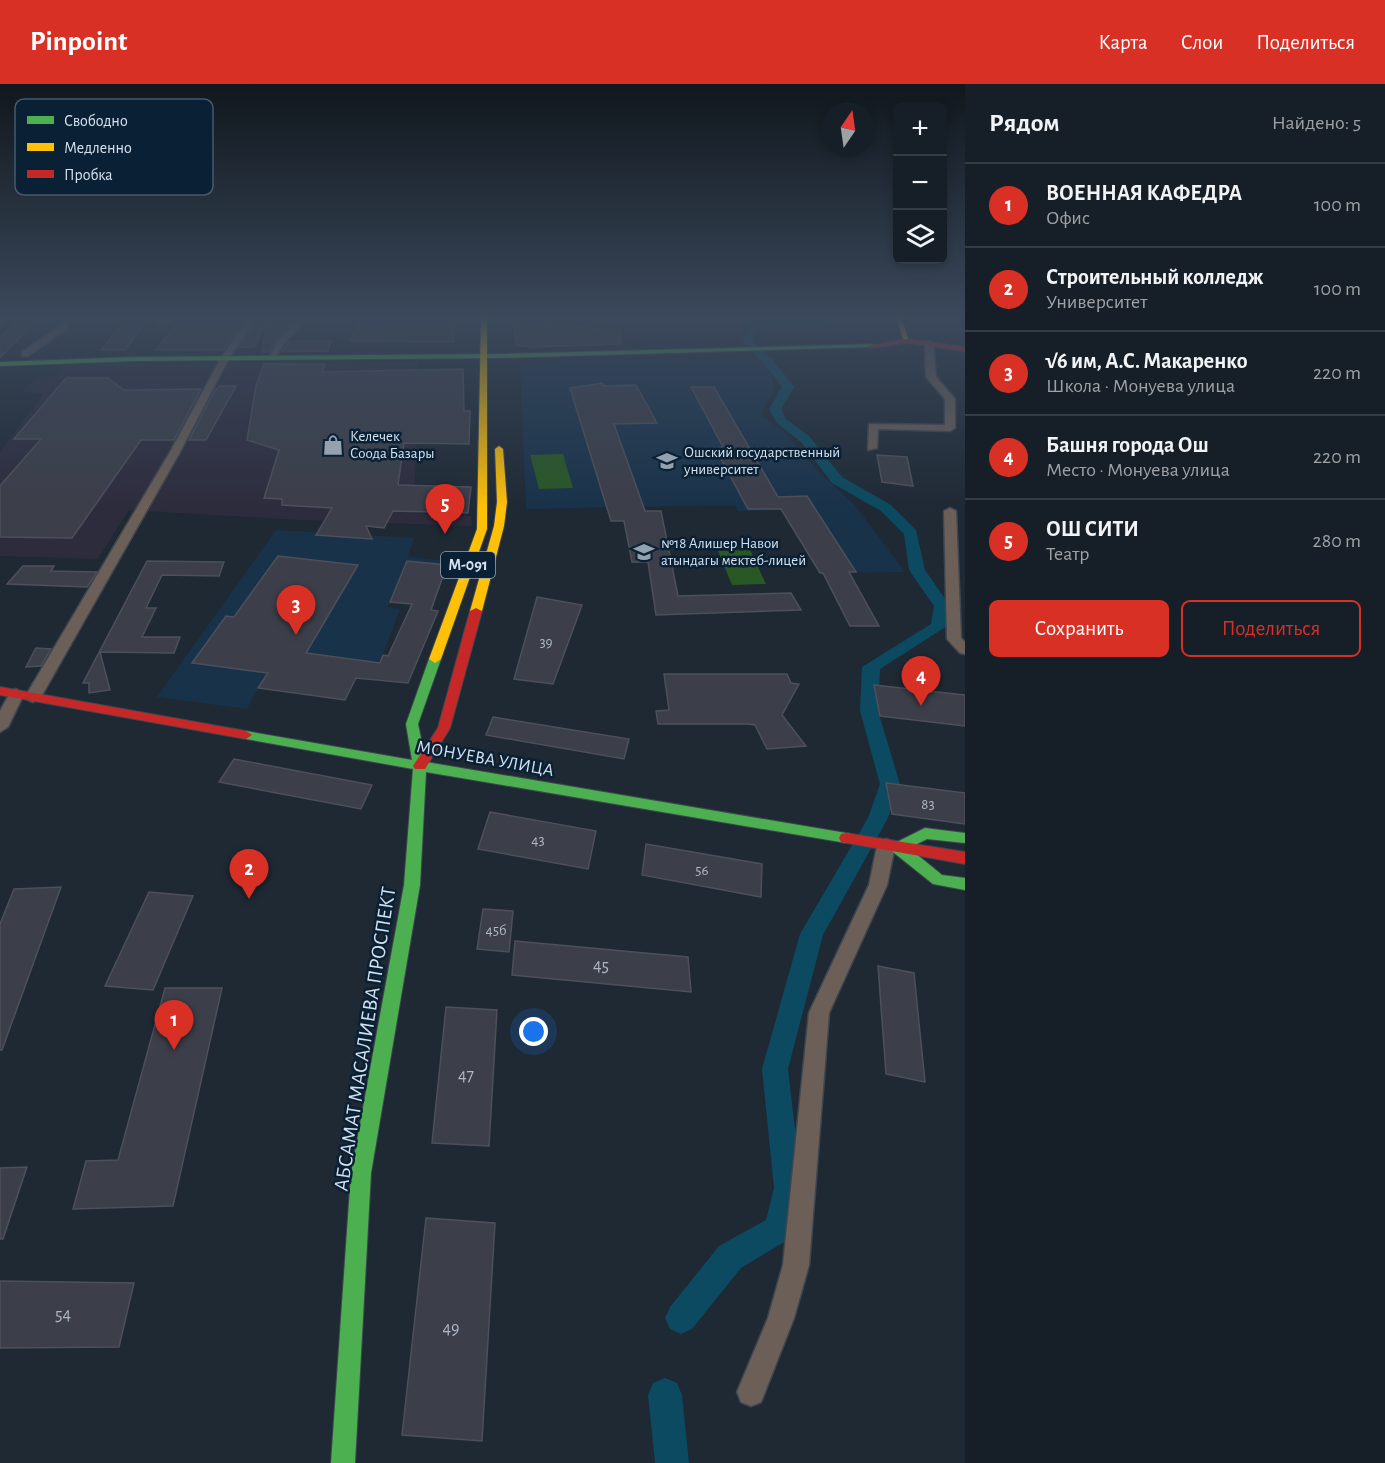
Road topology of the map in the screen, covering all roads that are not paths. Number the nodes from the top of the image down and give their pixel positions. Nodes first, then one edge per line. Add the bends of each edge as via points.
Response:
1 (213, 380) edge
2 (483, 380) edge
3 (497, 380) edge
4 (934, 380) edge
5 (498, 411) dead end
6 (499, 434) dead end
7 (872, 448) dead end
8 (950, 511) dead end
9 (965, 650) edge
10 (0, 691) edge
11 (16, 694) junction
12 (33, 697) junction
13 (0, 727) edge
14 (420, 766) junction
15 (965, 838) edge
16 (886, 846) junction
17 (965, 858) edge
18 (965, 884) edge
19 (751, 1392) dead end
20 (343, 1463) edge

1 - 12 street
2 - 14 main road, М-091 via 482,529 412,724
3 - 5 main road
4 - 7 street via 950,399 950,428 873,426
6 - 14 main road, М-091 via 499,526 444,728
8 - 9 street via 954,639
10 - 11 main road, МОНУЕВА УЛИЦА
11 - 12 main road, МОНУЕВА УЛИЦА
11 - 13 street
12 - 14 main road, МОНУЕВА УЛИЦА
14 - 16 main road, МОНУЕВА УЛИЦА
14 - 20 main road, АБСАМАТ МАСАЛИЕВА ПРОСПЕКТ via 412,885 361,1173
15 - 16 main road via 925,833
16 - 17 main road, МОНУЕВА УЛИЦА
16 - 18 main road via 938,880
16 - 19 street via 878,885 819,1012 796,1265 782,1318

